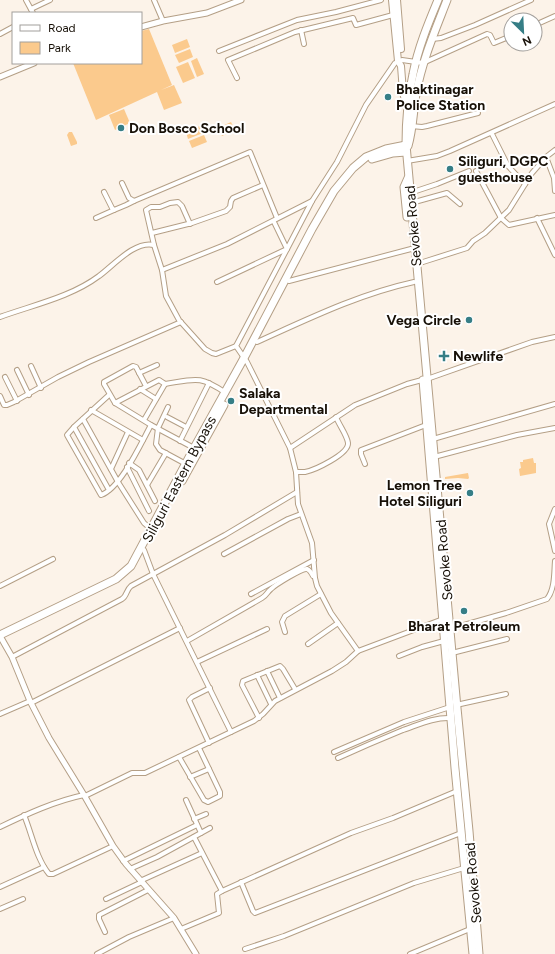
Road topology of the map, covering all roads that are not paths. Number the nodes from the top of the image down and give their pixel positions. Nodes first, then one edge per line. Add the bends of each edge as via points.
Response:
1 (26, 0) edge
2 (50, 0) edge
3 (154, 0) edge
4 (381, 0) edge
5 (392, 0) edge
6 (397, 0) edge
7 (438, 0) edge
8 (447, 0) edge
9 (531, 0) edge
10 (237, 1) edge
11 (32, 11) edge
12 (393, 15) junction
13 (555, 16) edge
14 (163, 21) junction
15 (543, 21) edge
16 (142, 27) edge
17 (12, 28) edge
18 (301, 30) junction
19 (0, 34) edge
20 (432, 39) junction
21 (503, 39) edge
22 (304, 44) dead end
23 (219, 51) dead end
24 (400, 63) junction
25 (420, 63) junction
26 (32, 64) edge
27 (0, 77) edge
28 (237, 78) dead end
29 (555, 104) edge
30 (408, 113) junction
31 (478, 113) dead end
32 (410, 125) junction
33 (492, 134) junction
34 (406, 148) junction
35 (555, 150) edge
36 (546, 158) junction
37 (407, 161) junction
38 (469, 171) dead end
39 (476, 171) dead end
40 (409, 178) junction
41 (554, 178) edge
42 (122, 183) dead end
43 (525, 184) junction
44 (264, 185) junction
45 (555, 191) edge
46 (104, 192) dead end
47 (410, 193) junction
48 (134, 201) junction
49 (312, 201) junction
50 (411, 203) junction
51 (460, 204) dead end
52 (114, 210) junction
53 (555, 215) edge
54 (96, 218) dead end
55 (501, 218) junction
56 (537, 218) junction
57 (276, 220) junction
58 (190, 224) junction
59 (152, 233) junction
60 (154, 245) junction
61 (286, 249) junction
62 (411, 249) junction
63 (555, 255) edge
64 (416, 263) junction
65 (162, 270) junction
66 (289, 281) junction
67 (217, 282) dead end
68 (414, 282) junction
69 (0, 317) edge
70 (181, 322) junction
71 (555, 338) edge
72 (257, 342) junction
73 (236, 346) junction
74 (246, 360) junction
75 (157, 365) dead end
76 (31, 366) dead end
77 (17, 370) dead end
78 (139, 373) junction
79 (6, 377) dead end
80 (425, 379) junction
81 (209, 383) junction
82 (165, 384) junction
83 (146, 386) junction
84 (41, 388) junction
85 (140, 390) junction
86 (226, 393) junction
87 (29, 395) junction
88 (109, 395) junction
89 (0, 397) edge
90 (156, 399) junction
91 (17, 401) junction
92 (115, 403) junction
93 (555, 404) edge
94 (168, 407) dead end
95 (91, 410) junction
96 (167, 417) dead end
97 (336, 417) junction
98 (83, 419) junction
99 (144, 420) junction
100 (151, 425) junction
101 (426, 425) junction
102 (74, 427) junction
103 (186, 427) junction
104 (158, 428) junction
105 (555, 428) edge
106 (128, 432) junction
107 (433, 439) junction
108 (143, 440) junction
109 (180, 441) junction
110 (194, 448) junction
111 (290, 448) junction
112 (166, 453) junction
113 (434, 457) junction
114 (186, 464) junction
115 (365, 464) dead end
116 (128, 465) junction
117 (111, 469) junction
118 (296, 472) junction
119 (118, 482) junction
120 (147, 485) junction
121 (109, 490) junction
122 (296, 492) junction
123 (155, 501) dead end
124 (555, 509) edge
125 (149, 511) dead end
126 (301, 514) junction
127 (151, 530) junction
128 (144, 550) junction
129 (555, 551) edge
130 (224, 554) dead end
131 (53, 559) dead end
132 (314, 560) junction
133 (555, 561) edge
134 (153, 574) junction
135 (314, 578) junction
136 (554, 579) edge
137 (0, 586) edge
138 (251, 594) dead end
139 (320, 594) junction
140 (442, 619) junction
141 (338, 623) junction
142 (180, 628) junction
143 (267, 629) dead end
144 (450, 629) junction
145 (285, 632) dead end
146 (0, 637) edge
147 (507, 639) dead end
148 (187, 641) junction
149 (444, 641) junction
150 (308, 644) dead end
151 (358, 651) junction
152 (452, 653) junction
153 (399, 656) dead end
154 (12, 657) junction
155 (197, 662) junction
156 (267, 671) junction
157 (257, 675) junction
158 (210, 688) junction
159 (295, 689) junction
160 (506, 694) dead end
161 (280, 698) junction
162 (31, 702) junction
163 (271, 704) junction
164 (453, 706) junction
165 (0, 714) edge
166 (259, 718) junction
167 (451, 718) junction
168 (232, 732) junction
169 (208, 743) junction
170 (198, 748) junction
171 (334, 752) dead end
172 (179, 757) junction
173 (338, 758) dead end
174 (209, 769) junction
175 (190, 777) junction
176 (457, 791) junction
177 (84, 795) junction
178 (186, 800) dead end
179 (206, 814) dead end
180 (24, 815) junction
181 (194, 819) junction
182 (197, 825) junction
183 (0, 827) edge
184 (210, 828) dead end
185 (461, 832) junction
186 (201, 833) junction
187 (194, 837) junction
188 (113, 846) junction
189 (202, 853) junction
190 (123, 860) junction
191 (44, 867) junction
192 (464, 868) junction
193 (130, 869) junction
194 (141, 881) junction
195 (242, 882) junction
196 (0, 886) edge
197 (148, 890) junction
198 (222, 891) junction
199 (24, 898) dead end
200 (106, 899) dead end
201 (0, 909) edge
202 (174, 918) junction
203 (181, 929) junction
204 (470, 929) junction
205 (105, 932) dead end
206 (245, 949) dead end
207 (97, 954) edge
208 (196, 954) edge
209 (410, 954) edge
210 (473, 954) edge
211 (479, 954) edge

1 - 11 street
2 - 11 street
3 - 14 street
4 - 23 street via 297,20
5 - 12 main road
6 - 24 main road
7 - 25 main road via 428,25
8 - 20 main road
9 - 20 street via 475,25
10 - 14 street via 207,13
12 - 18 street via 356,25 353,18
12 - 24 main road
13 - 15 street
14 - 16 street
17 - 19 street
18 - 22 street
18 - 28 street via 228,60
20 - 25 main road
21 - 25 street via 494,43 490,34 487,34
24 - 25 street
24 - 30 main road
24 - 49 street via 393,66 366,105 337,162
25 - 30 main road via 413,74
25 - 32 main road
26 - 27 street
29 - 33 street
30 - 32 main road
31 - 32 street via 427,126
32 - 34 main road
33 - 37 street via 443,154
33 - 43 street via 508,166
34 - 37 main road
34 - 66 main road, Siliguri Eastern Bypass via 374,158 350,177 327,210
34 - 74 main road, Siliguri Eastern Bypass via 386,149 366,157 334,191
35 - 36 street
36 - 41 street
36 - 43 street
37 - 40 main road
38 - 47 street
39 - 55 street
40 - 47 main road, Sevoke Road
40 - 62 main road, Sevoke Road via 404,187
41 - 45 street
42 - 48 street
43 - 55 street
44 - 48 street via 252,154 248,152
44 - 57 street
44 - 58 street via 233,198 226,211
46 - 52 street
47 - 50 main road, Sevoke Road
48 - 52 street
49 - 57 street
49 - 61 street
50 - 51 street via 447,193
50 - 64 main road, Sevoke Road
52 - 54 street
53 - 56 street
55 - 56 street via 509,225
55 - 64 street via 467,248
56 - 63 street
57 - 61 street
57 - 65 street via 227,244
58 - 59 street
58 - 59 street via 178,202 151,207 146,212
59 - 60 street
60 - 65 street
60 - 69 street via 144,245 129,252 82,287
61 - 67 street
61 - 73 street
62 - 66 street
62 - 68 main road, Sevoke Road
64 - 80 main road, Sevoke Road
65 - 70 street via 166,296
66 - 72 main road, Siliguri Eastern Bypass
68 - 72 street via 354,300
68 - 80 main road, Sevoke Road
70 - 73 street via 205,349 212,353 216,354
70 - 84 street via 89,362
71 - 80 street via 532,342
72 - 74 main road, Siliguri Eastern Bypass
73 - 74 street
74 - 86 main road, Siliguri Eastern Bypass
74 - 111 street
74 - 128 main road, Siliguri Eastern Bypass
75 - 78 street
76 - 84 street
77 - 87 street
78 - 83 street
78 - 88 street via 134,366 104,382
79 - 91 street
80 - 97 street via 370,398
80 - 101 main road, Sevoke Road
80 - 107 main road, Sevoke Road
81 - 82 street via 192,379
81 - 86 street
81 - 103 street
82 - 83 street via 159,380
82 - 90 street
83 - 85 street
84 - 87 street
85 - 90 street
85 - 92 street
86 - 110 main road, Siliguri Eastern Bypass
87 - 91 street
88 - 92 street
88 - 95 street
89 - 91 street via 5,405
90 - 99 street
92 - 99 street
93 - 107 street
94 - 104 street
95 - 98 street
95 - 106 street
96 - 103 street
97 - 111 street
97 - 118 street via 348,442 347,447 338,456 317,468
98 - 102 street
98 - 117 street
99 - 100 street
100 - 104 street
100 - 108 street
101 - 115 street via 362,450
101 - 140 main road, Sevoke Road
102 - 121 street
102 - 121 street via 68,432 68,438 100,494
103 - 109 street
104 - 109 street
104 - 112 street via 156,444
105 - 113 street via 517,435
106 - 108 street
106 - 117 street
107 - 113 main road, Sevoke Road
108 - 116 street
109 - 110 street
110 - 114 main road, Siliguri Eastern Bypass
111 - 118 street
112 - 114 street
112 - 120 street
113 - 144 main road, Sevoke Road
114 - 127 main road, Siliguri Eastern Bypass
116 - 119 street
116 - 120 street via 139,470
116 - 125 street
117 - 119 street
118 - 122 street
119 - 121 street
119 - 127 street
120 - 123 street
122 - 126 street
122 - 134 street
124 - 129 street via 549,524
126 - 130 street
126 - 132 street via 312,543
127 - 146 main road, Siliguri Eastern Bypass via 131,566 121,575
128 - 134 street
128 - 146 main road, Siliguri Eastern Bypass via 130,573 121,580
131 - 137 street
132 - 135 street
132 - 138 street
133 - 136 street
134 - 142 street
134 - 154 street via 128,588 122,599
135 - 139 street
135 - 148 street via 308,570 298,572 271,588 262,598
136 - 144 street via 550,594 541,602
139 - 141 street
139 - 145 street via 285,616 282,622
140 - 149 main road, Sevoke Road
140 - 151 street
141 - 150 street
141 - 151 street
142 - 148 street
142 - 162 street
143 - 155 street
144 - 152 main road, Sevoke Road
146 - 154 street
147 - 152 street
148 - 155 street
149 - 153 street
149 - 164 main road, Sevoke Road
151 - 159 street via 332,671
152 - 164 main road, Sevoke Road
154 - 162 street
155 - 158 street
156 - 157 street
156 - 159 street via 277,666 282,667
156 - 161 street
157 - 163 street
157 - 166 street via 242,684
158 - 168 street
158 - 169 street via 189,700
159 - 161 street
160 - 164 street
161 - 163 street
162 - 165 street
162 - 177 street via 49,738
163 - 166 street
164 - 167 main road, Sevoke Road
164 - 171 street via 404,722
164 - 211 main road, Sevoke Road via 468,817
166 - 168 street
167 - 173 street via 418,725
167 - 176 main road, Sevoke Road
168 - 169 street
169 - 170 street
170 - 172 street
170 - 174 street
172 - 175 street
172 - 177 street via 145,773 132,773
174 - 175 street
174 - 175 street via 220,796 206,802
176 - 185 main road, Sevoke Road
176 - 195 street via 351,833
177 - 180 street via 56,802
177 - 188 street
178 - 181 street
179 - 181 street
180 - 183 street
180 - 191 street
181 - 182 street
182 - 186 street
182 - 190 street
184 - 186 street
185 - 192 main road, Sevoke Road
185 - 195 street via 254,913
186 - 187 street
187 - 189 street
187 - 193 street
188 - 190 street
188 - 191 street via 53,874 49,874
189 - 194 street
189 - 198 street
190 - 193 street
191 - 196 street
192 - 204 main road, Sevoke Road
192 - 206 street via 414,883 284,936
193 - 194 street
194 - 197 street
194 - 200 street
195 - 198 street
197 - 202 street
197 - 205 street via 99,915
198 - 203 street via 217,894 219,913
199 - 201 street
202 - 203 street
202 - 207 street
203 - 208 street
204 - 209 street
204 - 210 main road, Sevoke Road

